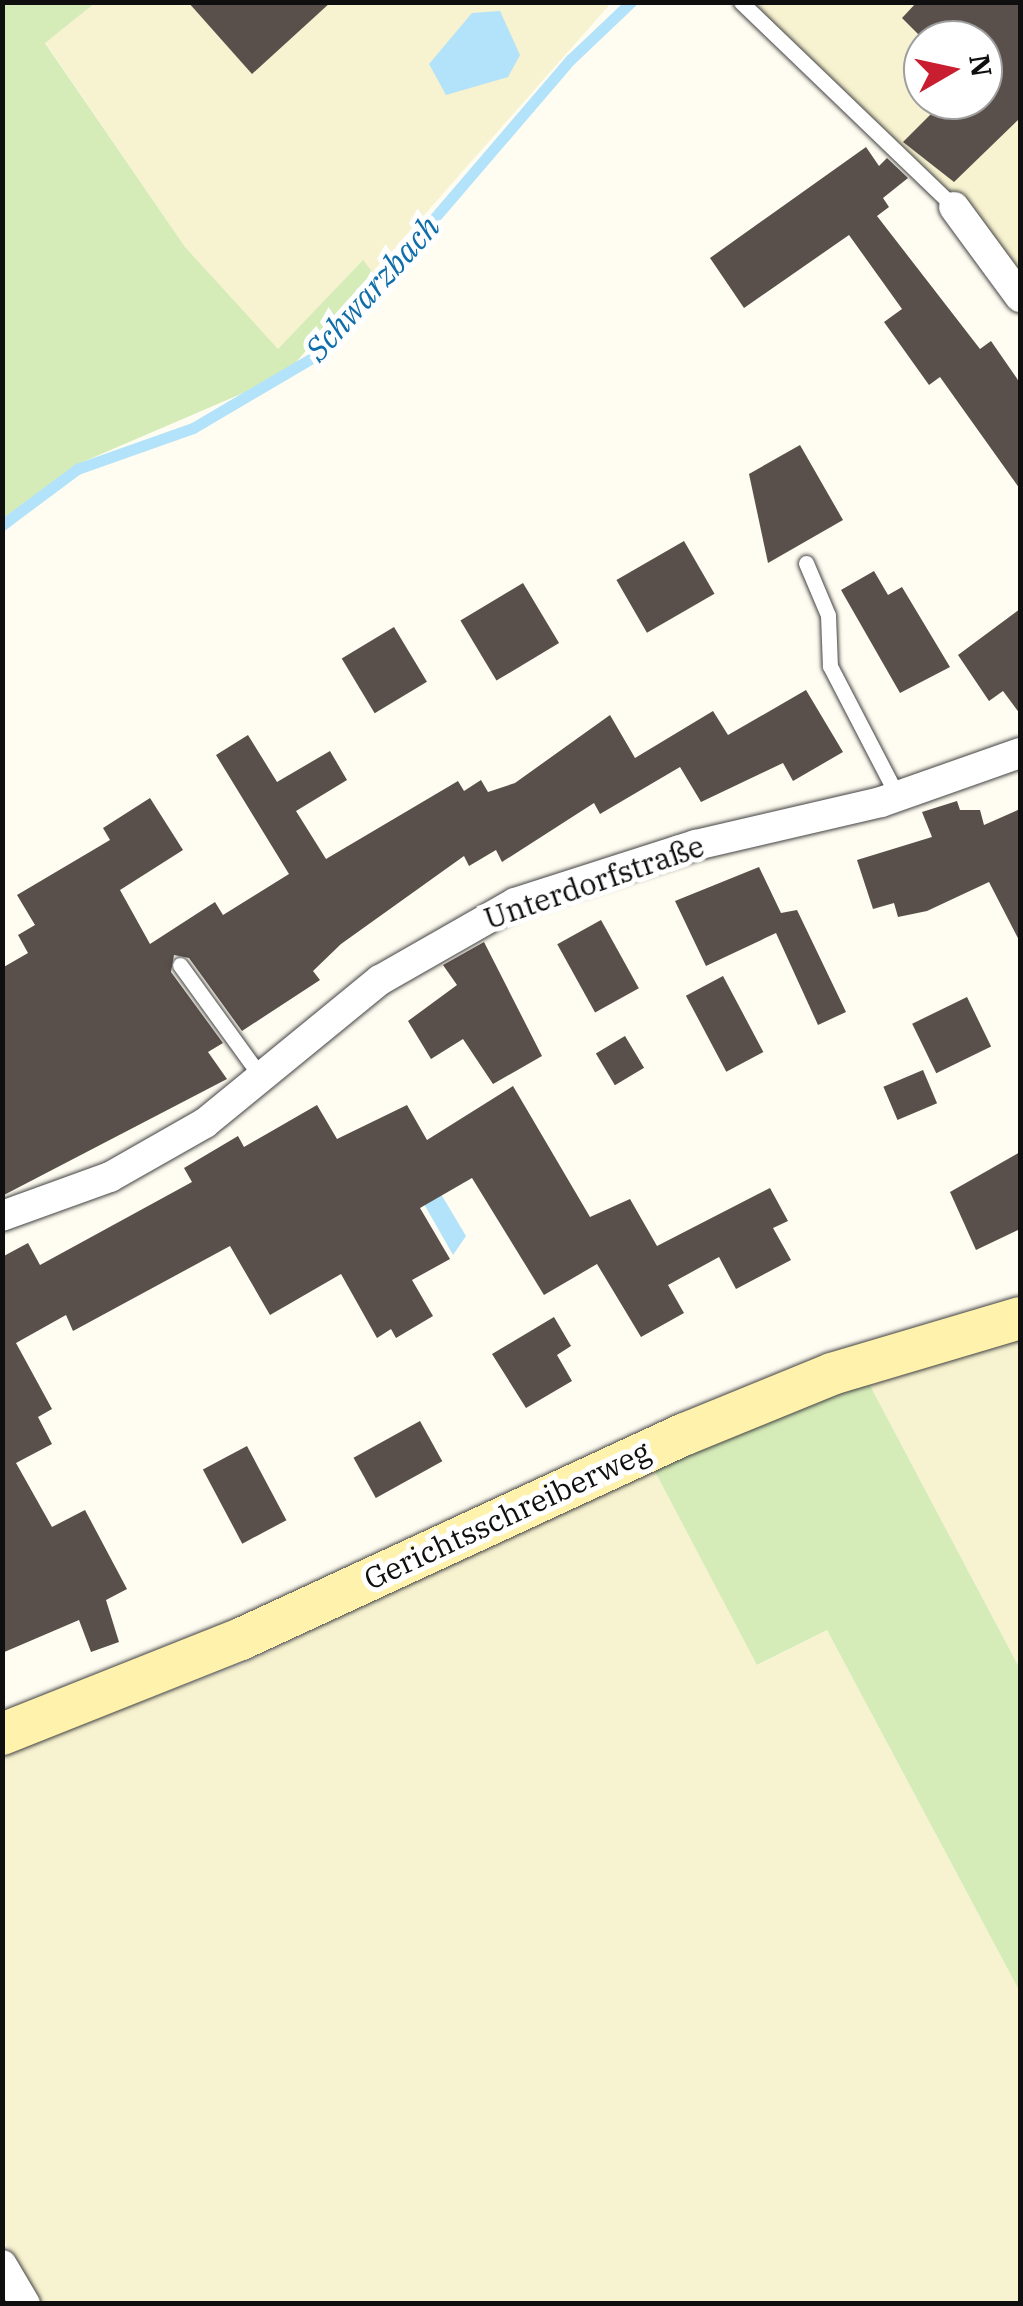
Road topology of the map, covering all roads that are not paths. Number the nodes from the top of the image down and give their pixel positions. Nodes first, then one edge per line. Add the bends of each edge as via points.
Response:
1 (741, 2) edge
2 (954, 206) joint
3 (1020, 298) edge
4 (806, 563) dead end
5 (1020, 753) edge
6 (898, 796) junction
7 (180, 965) dead end
8 (262, 1077) junction
9 (2, 1216) edge
10 (1020, 1318) edge
11 (2, 1734) edge
12 (2, 2265) edge
13 (25, 2304) edge

1 - 2 lane
2 - 3 street
4 - 6 lane via 828,615 830,666
5 - 6 street, Unterdorfstraße
6 - 8 street, Unterdorfstraße via 696,845 514,902 380,980
7 - 8 lane
8 - 9 street, Unterdorfstraße via 205,1123 110,1177
10 - 11 street, Gerichtsschreiberweg via 832,1374 685,1434 240,1638
12 - 13 street

